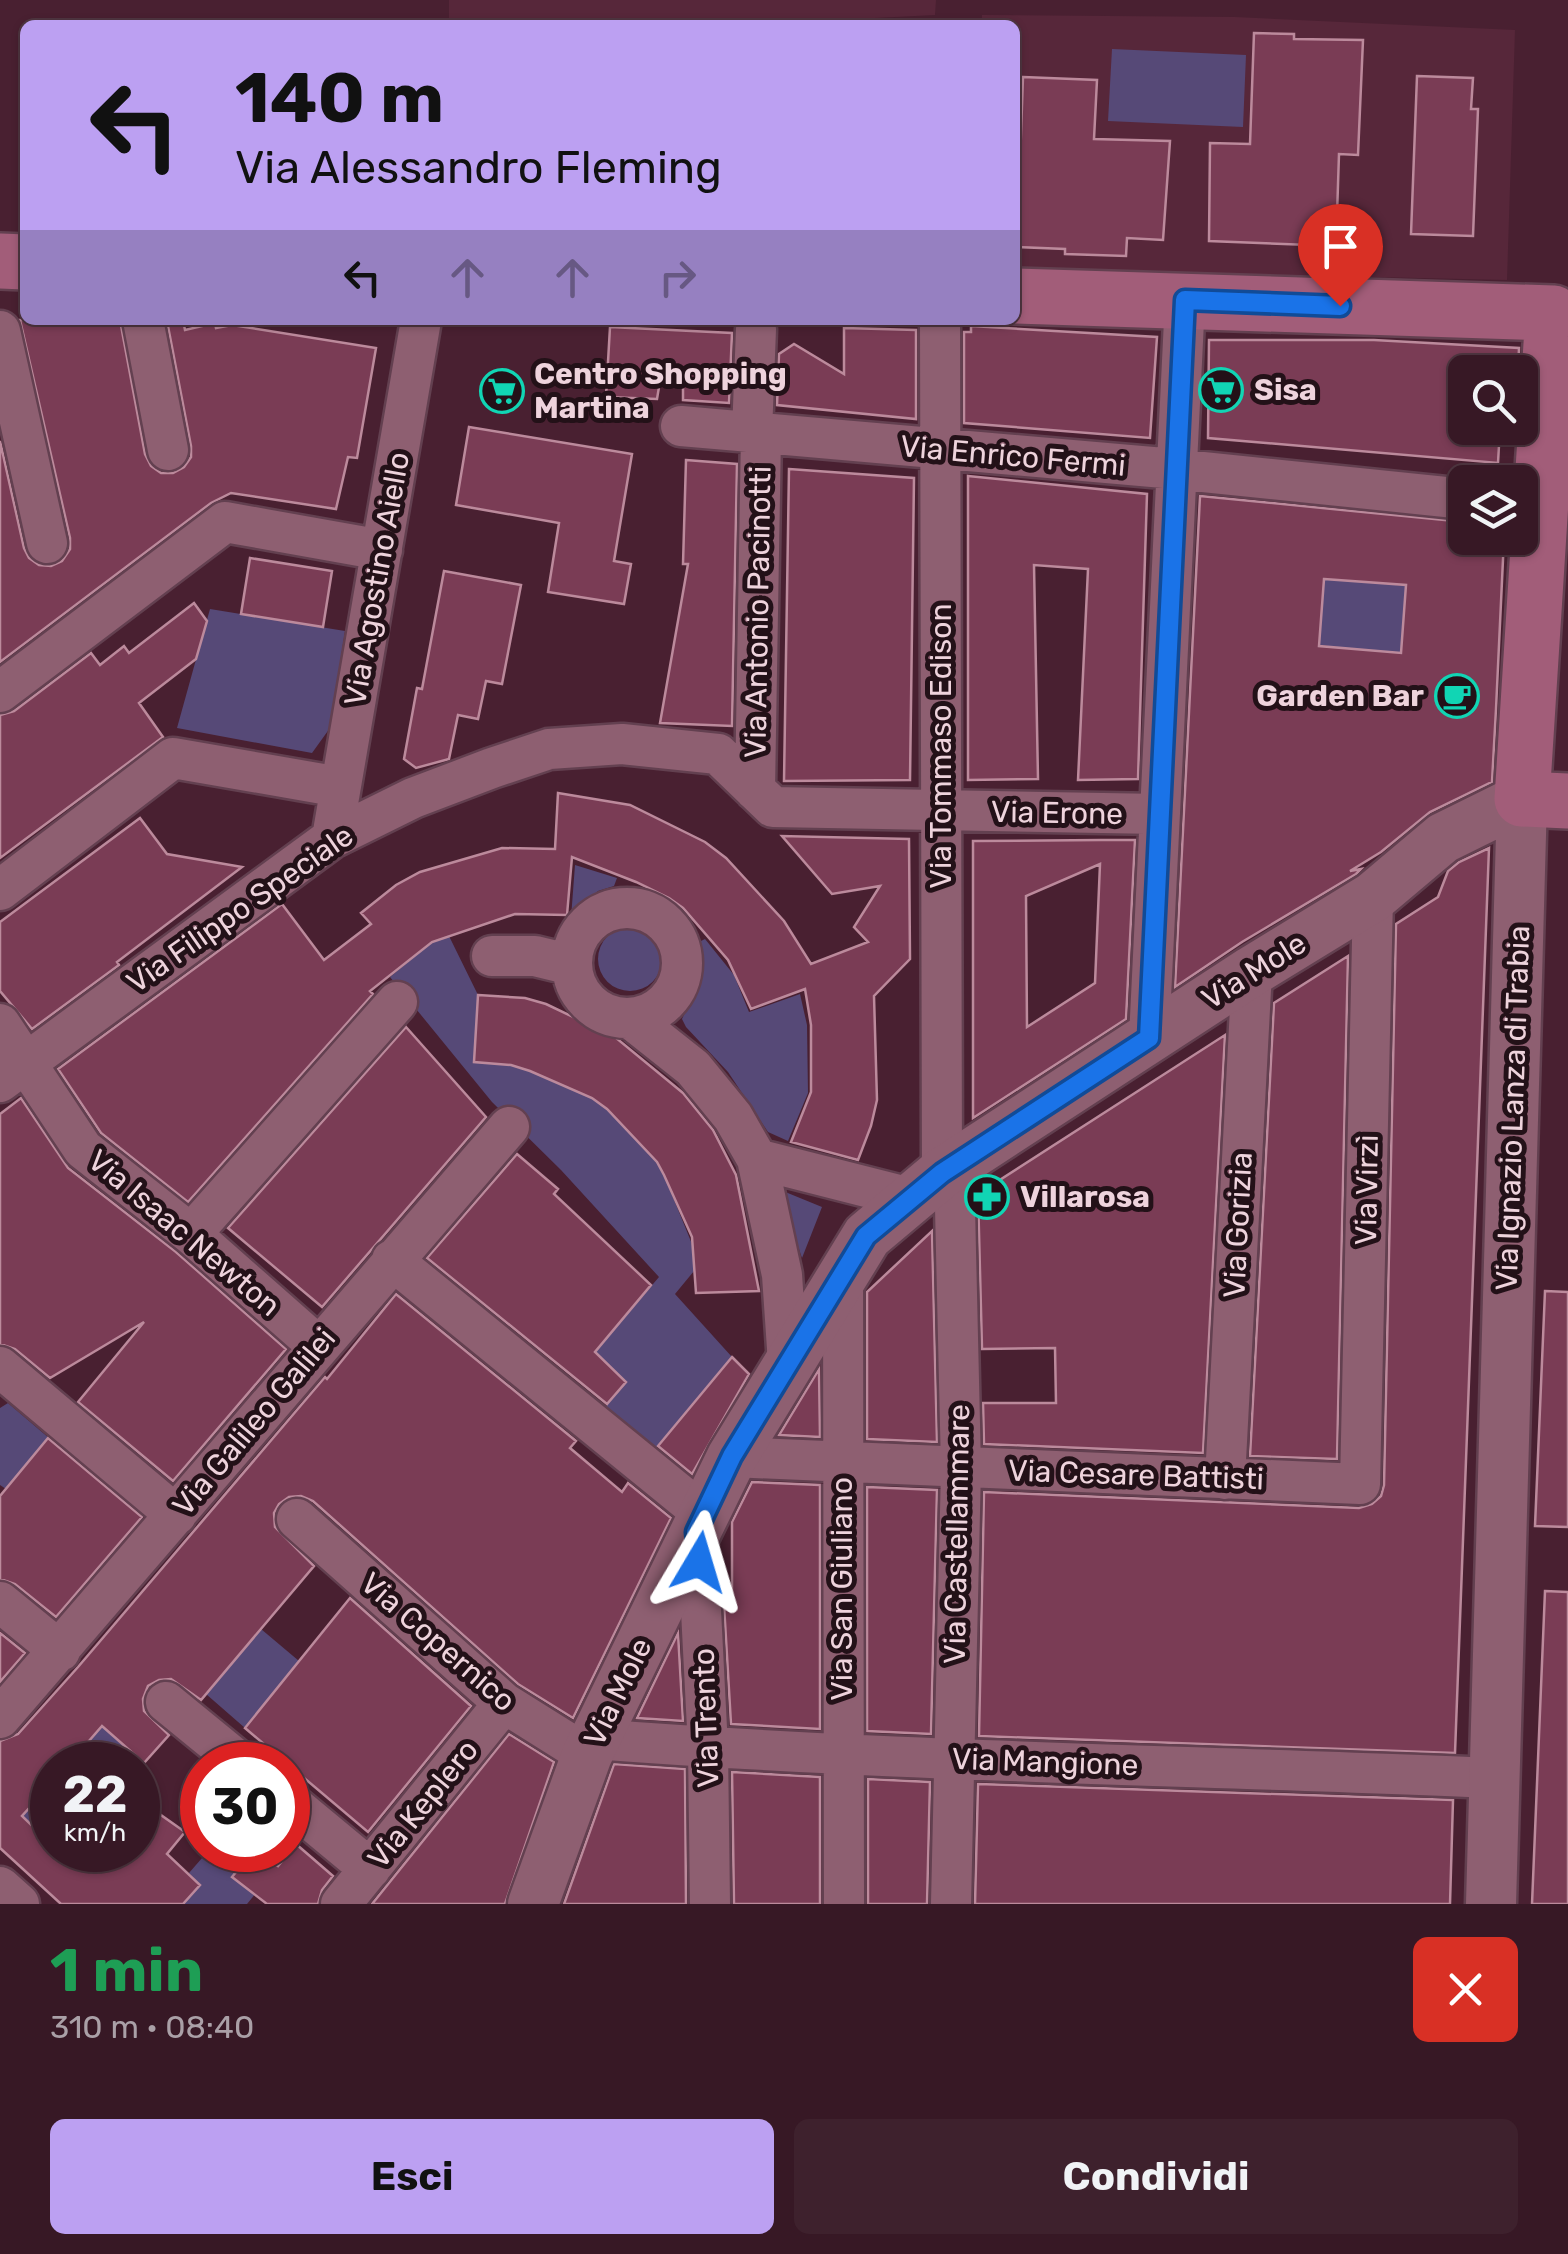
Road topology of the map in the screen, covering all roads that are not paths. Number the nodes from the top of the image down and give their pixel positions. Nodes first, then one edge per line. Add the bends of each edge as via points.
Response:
1 (1020, 296) edge
2 (1185, 300) junction
3 (1560, 302) edge
4 (143, 325) edge
5 (420, 325) edge
6 (940, 325) edge
7 (756, 330) dead end
8 (0, 331) edge
9 (1559, 374) edge
10 (680, 426) dead end
11 (756, 433) junction
12 (168, 450) dead end
13 (940, 450) junction
14 (1178, 469) junction
15 (1448, 496) edge
16 (1543, 506) edge
17 (46, 543) dead end
18 (382, 550) junction
19 (1550, 646) edge
20 (0, 692) edge
21 (340, 788) junction
22 (764, 799) junction
23 (1545, 800) edge
24 (941, 811) junction
25 (1160, 814) junction
26 (332, 838) junction
27 (0, 890) edge
28 (1373, 896) junction
29 (492, 956) dead end
30 (572, 964) junction
31 (1252, 971) junction
32 (397, 1002) dead end
33 (630, 1018) junction
34 (0, 1024) edge
35 (1149, 1038) junction
36 (14, 1072) edge
37 (509, 1127) dead end
38 (757, 1159) junction
39 (936, 1178) junction
40 (191, 1234) junction
41 (392, 1260) junction
42 (843, 1274) junction
43 (318, 1346) junction
44 (788, 1363) junction
45 (0, 1367) edge
46 (732, 1456) junction
47 (842, 1462) junction
48 (960, 1468) junction
49 (1224, 1479) junction
50 (1360, 1484) joint
51 (176, 1515) junction
52 (298, 1519) dead end
53 (701, 1523) junction
54 (0, 1602) edge
55 (60, 1651) junction
56 (166, 1702) dead end
57 (504, 1703) junction
58 (0, 1718) edge
59 (215, 1742) edge
60 (591, 1747) junction
61 (708, 1748) junction
62 (843, 1754) junction
63 (954, 1759) junction
64 (1496, 1778) junction
65 (310, 1819) edge
66 (370, 1868) junction
67 (0, 1887) edge
68 (534, 1902) edge
69 (19, 1904) edge
70 (341, 1904) edge
71 (710, 1904) edge
72 (844, 1904) edge
73 (951, 1904) edge
74 (1491, 1904) edge

1 - 2 main road
2 - 3 main road
2 - 14 street
3 - 9 main road, Via Ignazio Lanza di Trabia
4 - 12 street
5 - 18 street, Via Agostino Aiello
6 - 13 street, Via Tommaso Edison
7 - 11 street, Via Antonio Pacinotti
8 - 17 street
9 - 16 main road, Via Ignazio Lanza di Trabia
10 - 11 street, Via Enrico Fermi
11 - 13 street, Via Enrico Fermi
11 - 22 street, Via Antonio Pacinotti
13 - 14 street, Via Enrico Fermi
13 - 24 street, Via Tommaso Edison
14 - 15 street, Via Enrico Fermi
14 - 25 street
16 - 19 main road, Via Ignazio Lanza di Trabia
18 - 20 street via 224,522
18 - 21 street, Via Agostino Aiello
19 - 23 main road, Via Ignazio Lanza di Trabia
21 - 26 street, Via Agostino Aiello
21 - 27 street via 173,758
22 - 24 street, Via Erone
22 - 26 street, Via Filippo Speciale via 718,754 622,744 549,749 413,798
23 - 28 street, Via Mole via 1443,838
23 - 64 street, Via Ignazio Lanza di Trabia
24 - 25 street, Via Erone
24 - 39 street, Via Tommaso Edison
25 - 35 street
26 - 36 street, Via Filippo Speciale
28 - 31 street, Via Mole
28 - 50 street, Via Virzì
29 - 30 street
30 - 33 street via 575,982 596,1009
30 - 33 street via 582,931 609,910 645,910 662,920 682,952 676,990 648,1014
31 - 35 street, Via Mole
31 - 49 street, Via Gorizia
32 - 40 street
33 - 38 street via 694,1068
34 - 36 street, Via Isaac Newton
35 - 39 street, Via Mole
36 - 40 street, Via Isaac Newton via 82,1149
37 - 41 street, Via Galileo Galilei
38 - 39 street
38 - 44 street via 782,1275
39 - 42 street, Via Mole via 866,1236
39 - 48 street, Via Castellammare
40 - 43 street, Via Isaac Newton
41 - 43 street, Via Galileo Galilei
41 - 53 street
42 - 44 street, Via Mole
42 - 47 street, Via San Giuliano
43 - 51 street, Via Galileo Galilei
44 - 46 street, Via Mole
45 - 51 street
46 - 47 street, Via Cesare Battisti
46 - 53 street, Via Mole
47 - 48 street, Via Cesare Battisti
47 - 62 street, Via San Giuliano
48 - 49 street, Via Cesare Battisti
48 - 63 street, Via Castellammare
49 - 50 street, Via Cesare Battisti
51 - 55 street, Via Galileo Galilei
52 - 57 street, Via Copernico
53 - 60 street, Via Mole
53 - 61 street, Via Trento
54 - 55 street
55 - 58 street, Via Galileo Galilei
56 - 59 street
57 - 60 street, Via Copernico
57 - 66 street, Via Keplero
60 - 61 street, Via Mangione
60 - 68 street, Via Mole
61 - 62 street, Via Mangione
61 - 71 street, Via Trento
62 - 63 street, Via Mangione
62 - 72 street, Via San Giuliano
63 - 64 street, Via Mangione
63 - 73 street, Via Castellammare
64 - 74 street, Via Ignazio Lanza di Trabia
65 - 66 street
66 - 70 street, Via Keplero
67 - 69 street

